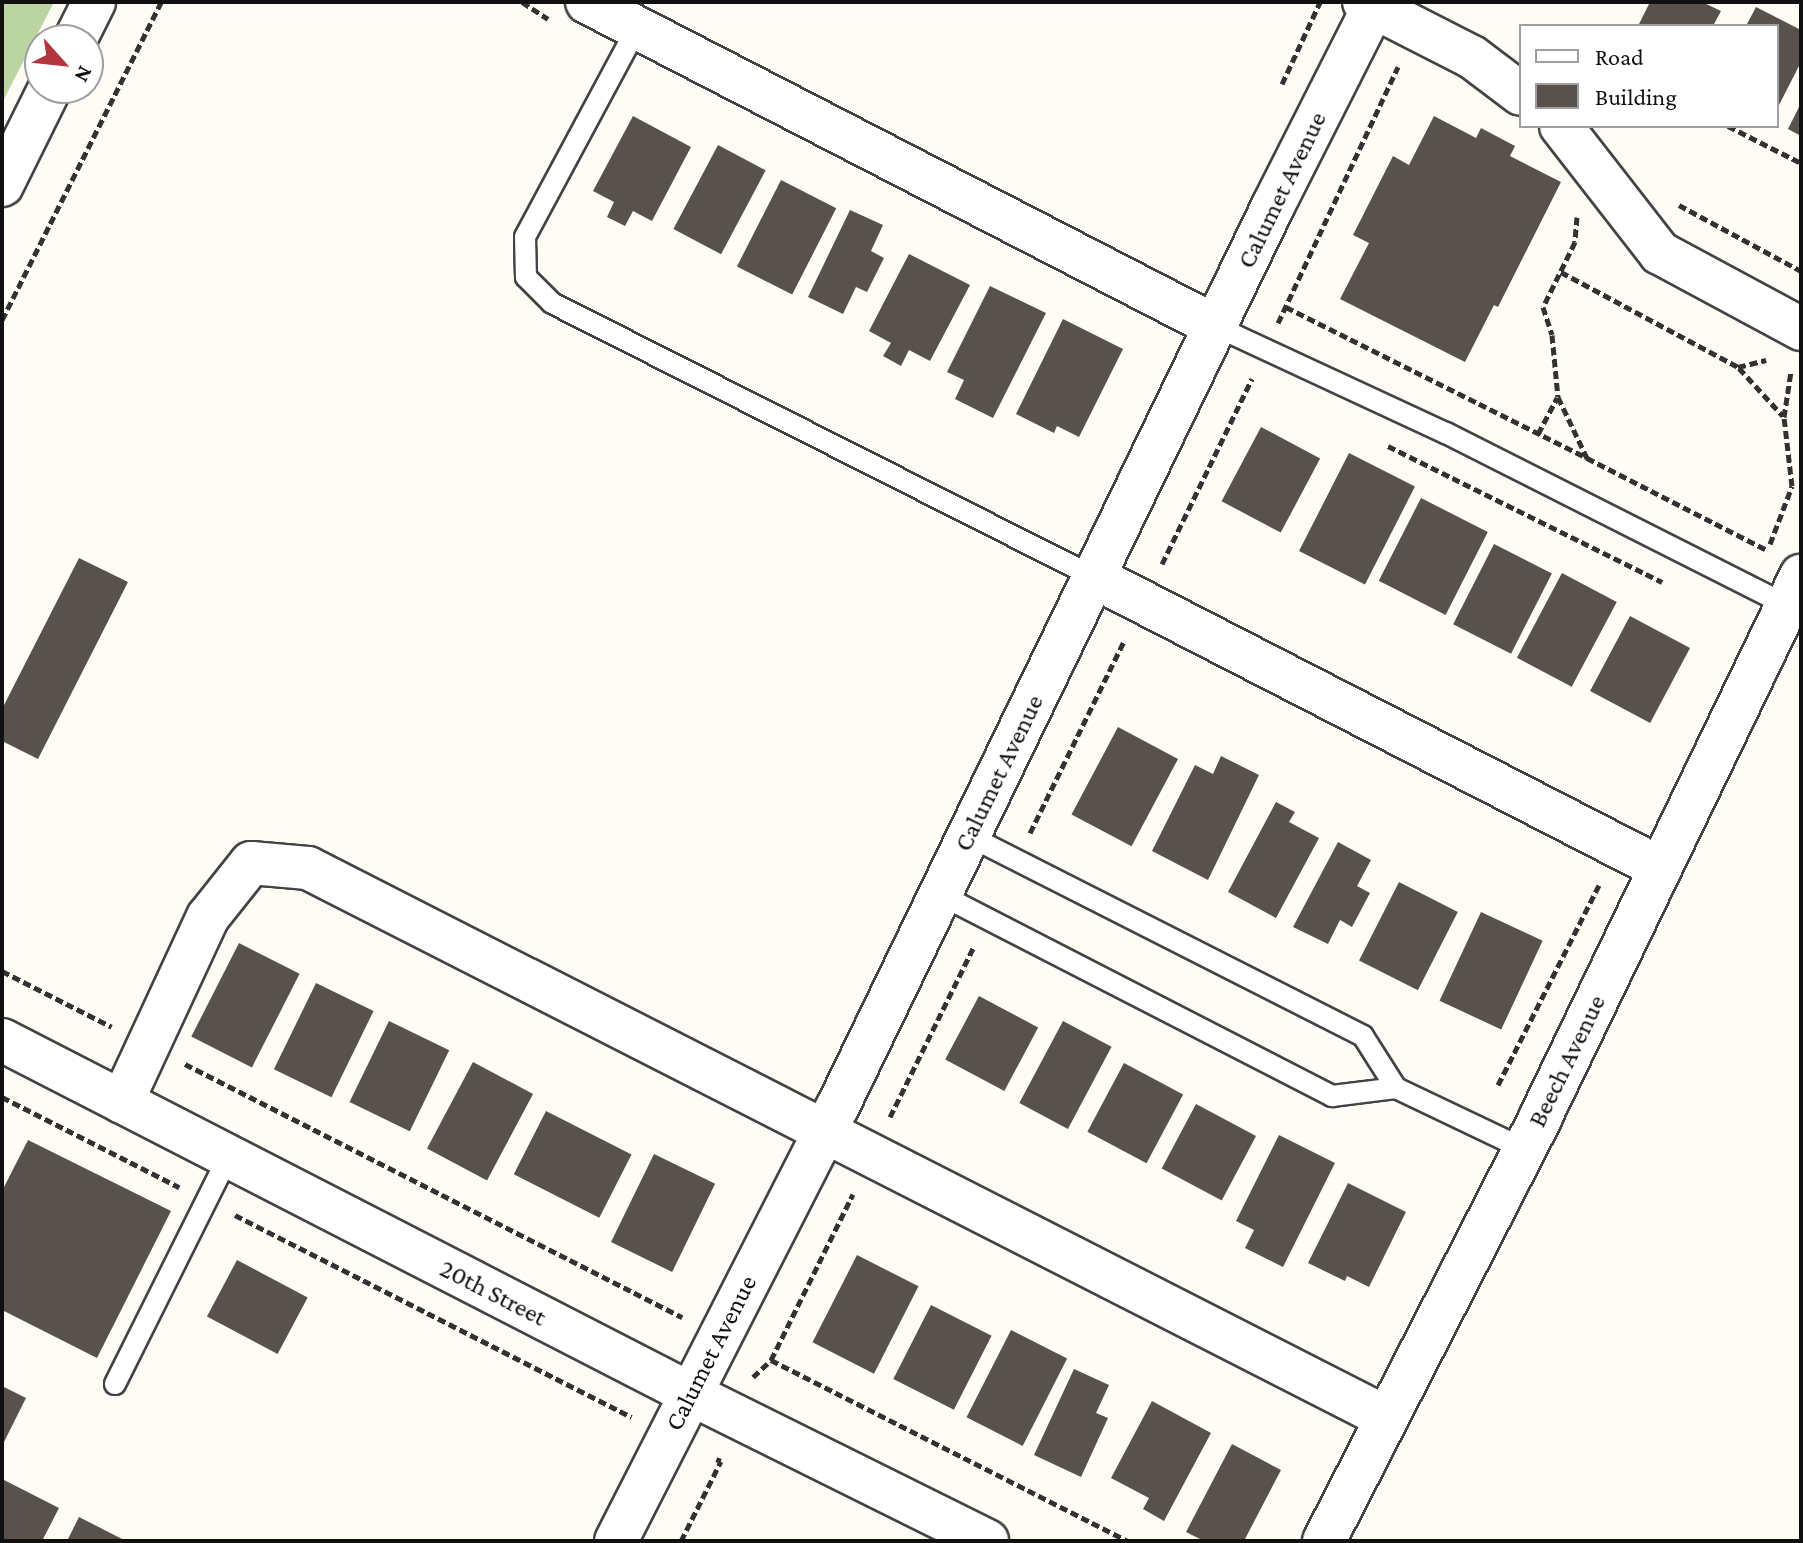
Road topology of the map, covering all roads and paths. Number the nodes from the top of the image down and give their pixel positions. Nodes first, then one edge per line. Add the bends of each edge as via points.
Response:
1 (94, 2) edge
2 (161, 2) edge
3 (587, 2) edge
4 (1371, 4) edge
5 (83, 24) edge
6 (637, 28) junction
7 (1417, 29) junction
8 (1398, 66) junction
9 (1412, 73) dead end
10 (1519, 92) edge
11 (42, 104) edge
12 (1563, 128) edge
13 (1732, 128) edge
14 (1801, 163) edge
15 (2, 185) edge
16 (1675, 203) dead end
17 (1578, 212) dead end
18 (1801, 271) edge
19 (1561, 272) junction
20 (2, 320) edge
21 (1209, 340) junction
22 (1791, 350) edge
23 (1738, 367) junction
24 (1267, 385) dead end
25 (1558, 397) junction
26 (1784, 417) junction
27 (1538, 434) junction
28 (1380, 442) dead end
29 (1587, 458) junction
30 (1767, 550) junction
31 (1094, 577) junction
32 (1749, 585) junction
33 (1677, 590) dead end
34 (1794, 590) edge
35 (969, 836) junction
36 (1619, 846) junction
37 (1660, 868) junction
38 (941, 895) junction
39 (2, 971) edge
40 (2, 1040) edge
41 (148, 1046) junction
42 (1498, 1085) dead end
43 (1396, 1088) junction
44 (2, 1097) edge
45 (122, 1102) junction
46 (825, 1132) junction
47 (1524, 1149) junction
48 (228, 1157) junction
49 (207, 1201) junction
50 (684, 1318) dead end
51 (771, 1360) dead end
52 (115, 1384) dead end
53 (689, 1393) junction
54 (1387, 1418) junction
55 (669, 1436) junction
56 (616, 1541) edge
57 (681, 1541) edge
58 (987, 1541) edge
59 (1128, 1541) edge
60 (1324, 1541) edge

1 - 5 street
2 - 20 path
3 - 6 street
4 - 7 street
4 - 21 street, Calumet Avenue
6 - 21 street
6 - 31 lane via 525,237 526,277 552,303
7 - 8 path
7 - 10 street via 1472,57
8 - 9 path
8 - 27 path via 1286,307
11 - 15 street
12 - 22 street via 1660,253
13 - 14 path
16 - 18 path
17 - 19 path via 1575,242
19 - 23 path
19 - 25 path via 1543,307 1552,335
21 - 24 path
21 - 31 street, Calumet Avenue
21 - 32 lane via 1446,433
22 - 23 path
22 - 26 path
23 - 26 path
25 - 27 path
25 - 29 path
26 - 30 path via 1792,486
27 - 29 path
28 - 33 path
29 - 30 path
30 - 32 path
31 - 35 street, Calumet Avenue
31 - 36 street
32 - 34 lane
34 - 37 street, Beech Avenue
35 - 38 street, Calumet Avenue
35 - 43 lane via 1363,1036
36 - 37 street
36 - 42 path
37 - 47 street, Beech Avenue
38 - 43 lane via 1332,1096
38 - 46 street, Calumet Avenue
39 - 41 path
40 - 45 street, 20th Street
41 - 45 street
41 - 46 street via 208,917 251,863 308,868
41 - 50 path
43 - 47 lane
44 - 49 path
45 - 48 street, 20th Street
46 - 53 street, Calumet Avenue
46 - 54 street
47 - 54 street, Beech Avenue
48 - 49 lane
48 - 53 street, 20th Street
49 - 52 lane
49 - 55 path
51 - 59 path
53 - 55 street, Calumet Avenue
53 - 58 street, 20th Street
54 - 60 street, Beech Avenue
55 - 56 street, Calumet Avenue
55 - 57 path via 721,1461

